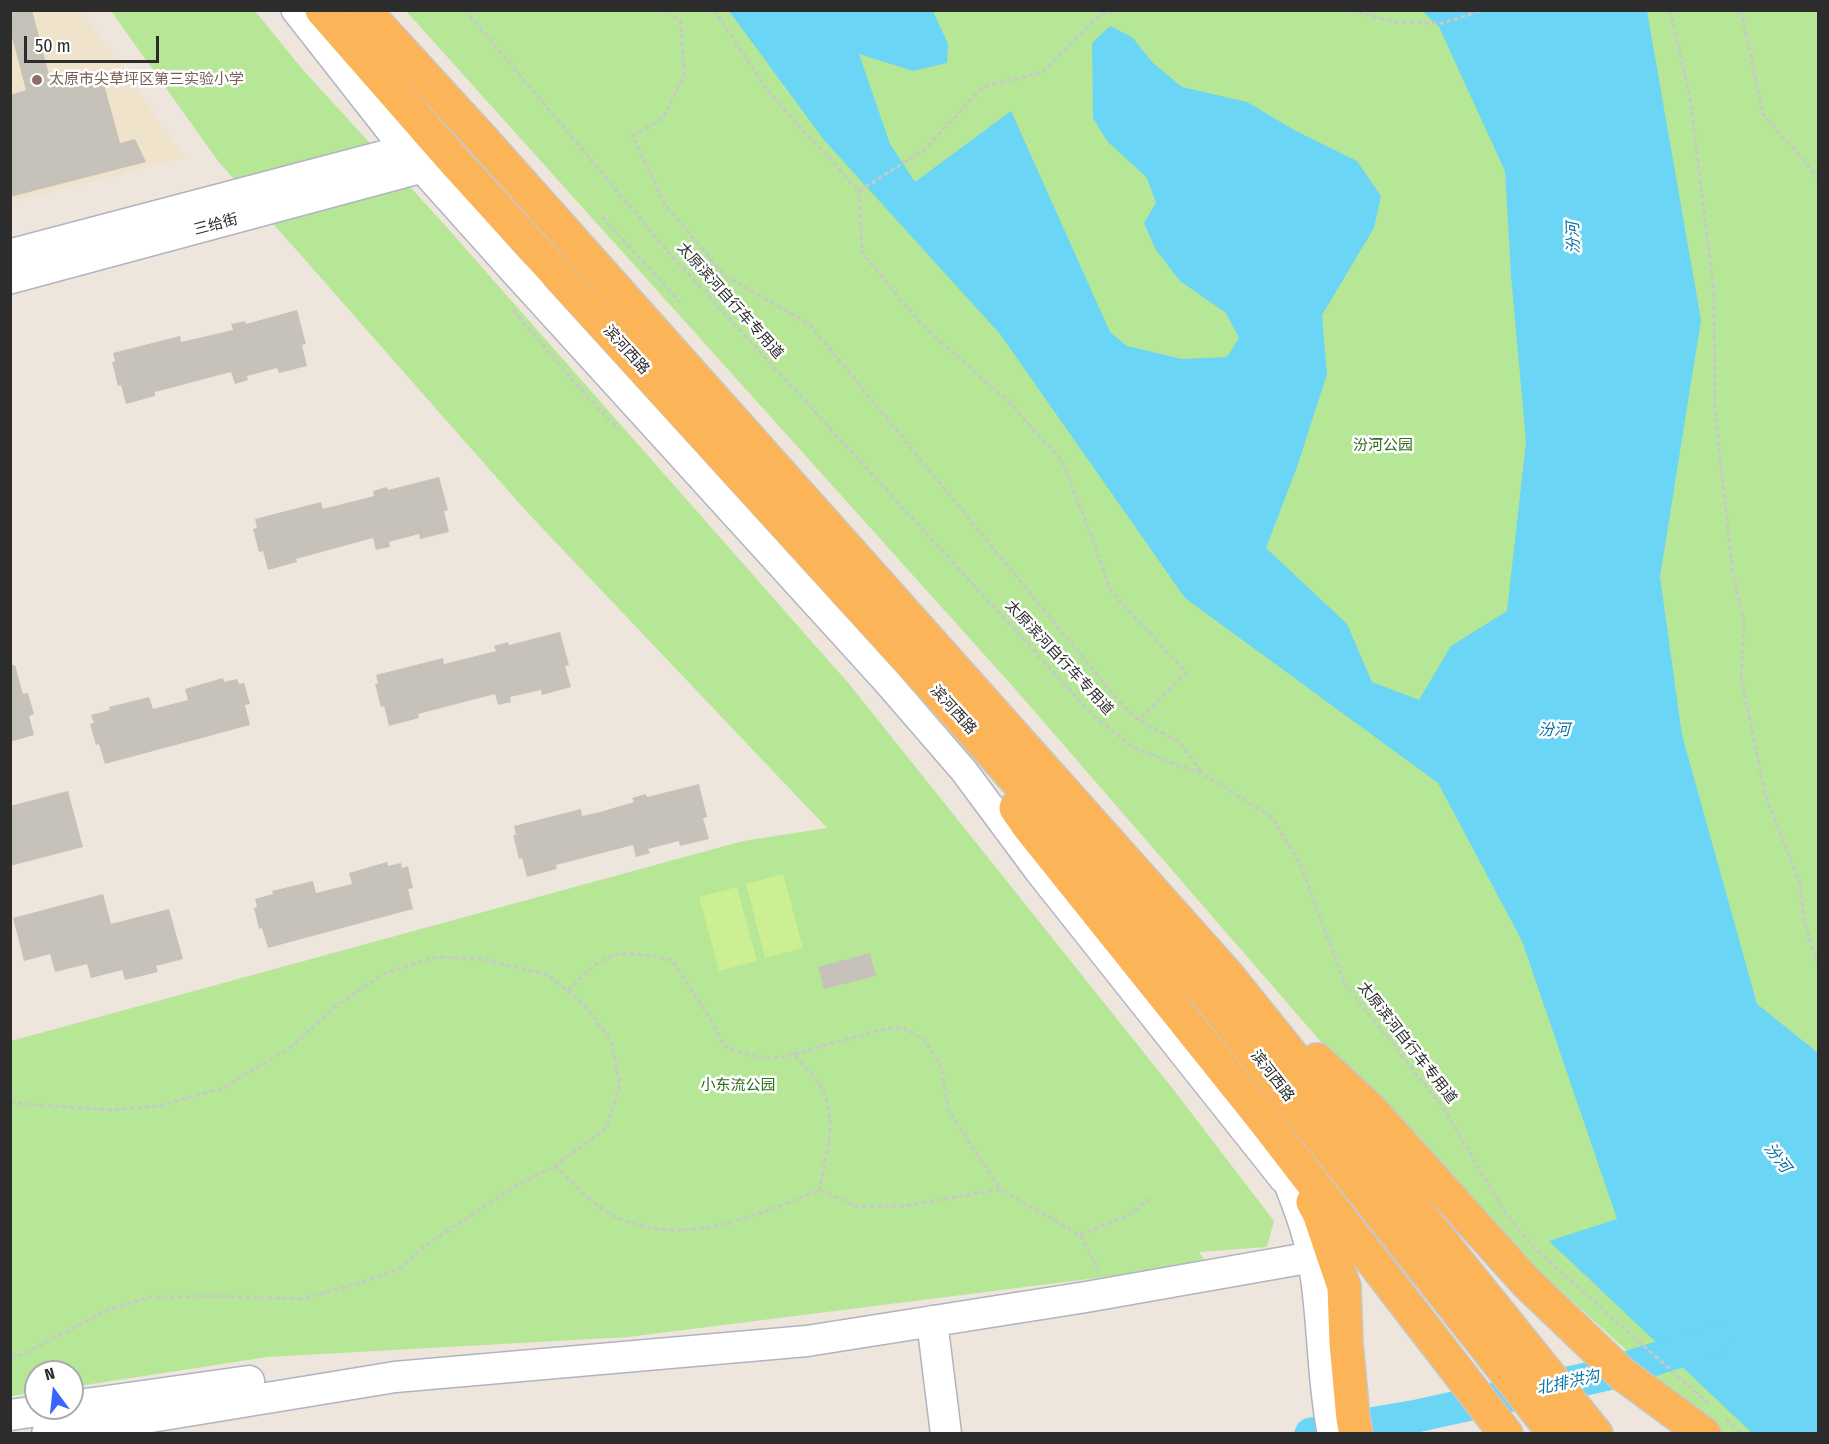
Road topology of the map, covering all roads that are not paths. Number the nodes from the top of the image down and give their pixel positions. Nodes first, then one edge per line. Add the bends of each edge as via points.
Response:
1 (295, 10) edge
2 (322, 10) edge
3 (364, 10) edge
4 (404, 149) junction
5 (422, 169) junction
6 (10, 253) edge
7 (516, 274) junction
8 (10, 280) edge
9 (604, 326) junction
10 (942, 697) junction
11 (964, 771) junction
12 (1030, 828) junction
13 (1228, 976) junction
14 (1264, 1120) junction
15 (1290, 1188) junction
16 (1313, 1257) junction
17 (1331, 1290) junction
18 (932, 1321) junction
19 (557, 1363) junction
20 (84, 1404) edge
21 (1715, 1421) edge
22 (47, 1434) edge
23 (946, 1434) edge
24 (1333, 1434) edge
25 (1356, 1434) edge
26 (1506, 1434) edge
27 (1555, 1434) edge
28 (1596, 1434) edge

1 - 4 street
2 - 9 highway, 滨河西路
3 - 13 highway, 滨河西路
4 - 5 street
4 - 6 street, 三给街
5 - 7 street
5 - 8 street, 三给街
7 - 9 street
7 - 11 street
9 - 10 highway, 滨河西路
10 - 12 highway
10 - 27 highway, 滨河西路 via 1207,994
11 - 12 street
11 - 15 street via 1039,872
12 - 14 highway
13 - 21 highway via 1369,1108 1526,1282 1621,1373
13 - 28 highway, 滨河西路
14 - 15 main road
14 - 17 highway via 1319,1213
14 - 26 highway
15 - 16 main road
16 - 17 main road
16 - 18 main road
17 - 24 main road via 1329,1414
17 - 25 highway via 1346,1343
18 - 19 main road via 807,1341
18 - 23 main road
19 - 20 main road via 408,1361
19 - 22 main road via 395,1377

